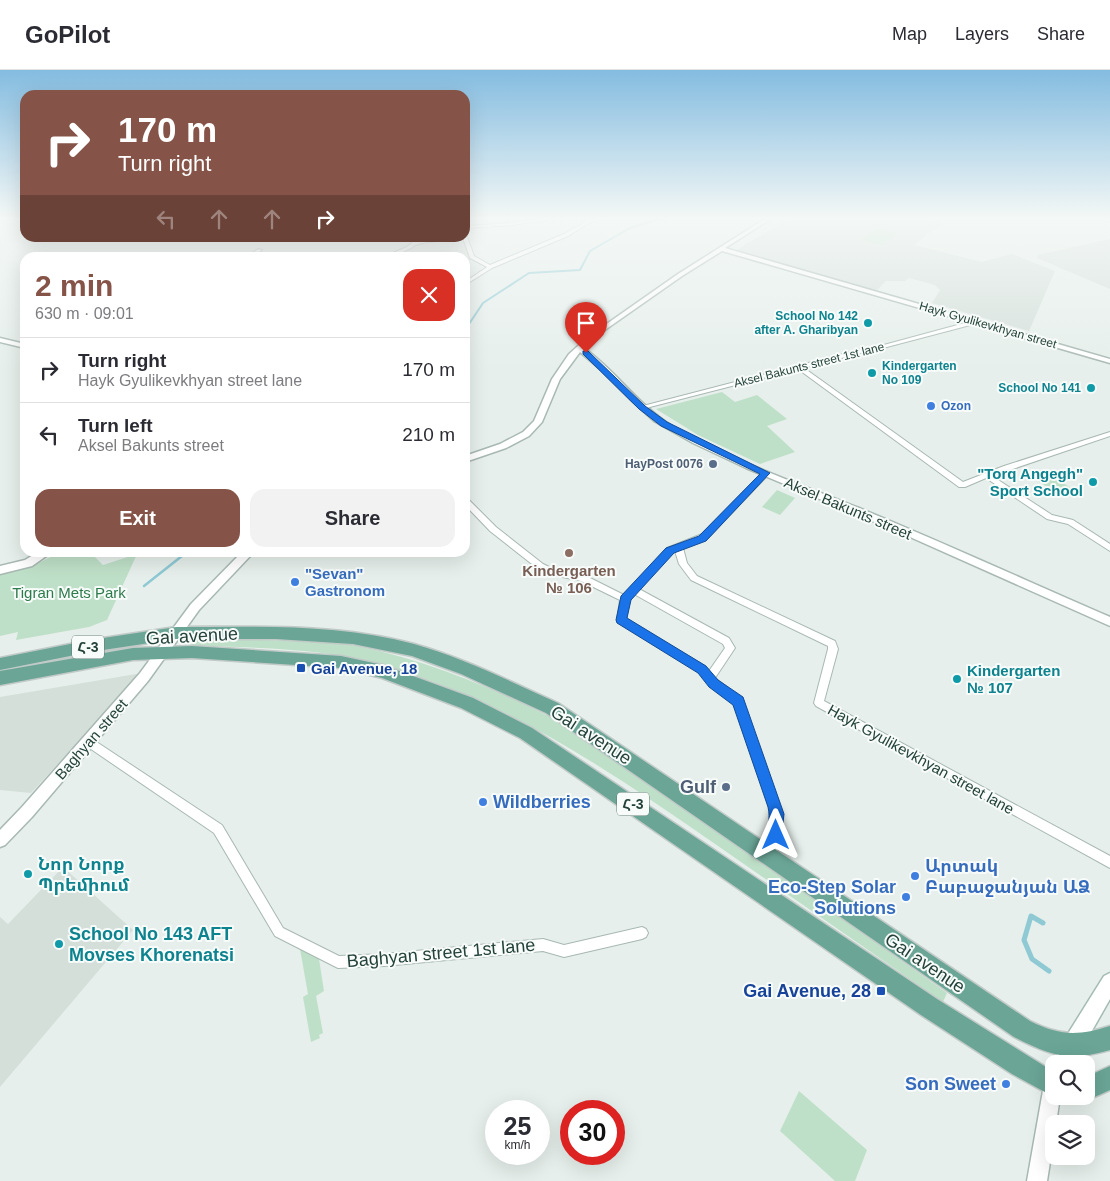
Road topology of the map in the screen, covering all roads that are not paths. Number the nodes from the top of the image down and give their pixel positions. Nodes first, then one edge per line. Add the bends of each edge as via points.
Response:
1 (487, 269) edge
2 (692, 269) edge
3 (790, 269) edge
4 (470, 281) edge
5 (976, 322) junction
6 (0, 340) edge
7 (20, 345) edge
8 (883, 346) joint
9 (579, 348) junction
10 (862, 351) joint
11 (1110, 360) edge
12 (799, 367) junction
13 (642, 408) junction
14 (1110, 426) edge
15 (1110, 434) edge
16 (470, 457) edge
17 (766, 473) junction
18 (988, 476) junction
19 (962, 485) joint
20 (470, 506) edge
21 (679, 547) junction
22 (1110, 548) edge
23 (38, 557) edge
24 (244, 557) edge
25 (0, 570) edge
26 (634, 590) junction
27 (625, 599) junction
28 (1110, 622) edge
29 (176, 634) junction
30 (163, 653) junction
31 (0, 664) edge
32 (710, 677) junction
33 (0, 678) edge
34 (89, 742) junction
35 (0, 840) edge
36 (770, 858) junction
37 (1110, 862) edge
38 (642, 933) dead end
39 (1110, 982) edge
40 (1110, 1038) edge
41 (1067, 1055) edge
42 (1110, 1078) edge
43 (1045, 1079) edge
44 (1095, 1084) edge
45 (1050, 1105) edge
46 (1037, 1181) edge

1 - 4 street
2 - 9 street
3 - 5 street, Hayk Gyulikevkhyan street
5 - 8 street, Aksel Bakunts street 1st lane
5 - 11 street, Hayk Gyulikevkhyan street
6 - 7 street
8 - 10 street, Aksel Bakunts street 1st lane
9 - 13 street, Aksel Bakunts street
9 - 16 street via 556,379 538,422 526,434 503,446
10 - 12 street, Aksel Bakunts street 1st lane
12 - 13 street, Aksel Bakunts street 1st lane
12 - 19 street
13 - 17 street, Aksel Bakunts street via 670,428
14 - 15 street via 1107,427
15 - 18 street
17 - 21 street via 705,536
17 - 28 street, Aksel Bakunts street
18 - 19 street
18 - 22 street via 1050,517 1070,522
20 - 27 street via 540,566 583,578
21 - 26 street via 670,550
21 - 37 street, Hayk Gyulikevkhyan street lane via 686,568 694,578 832,644 819,703
23 - 25 street
24 - 29 street, Baghyan street via 204,597
26 - 27 street
26 - 32 street via 726,641 730,648
27 - 32 street via 621,620
29 - 30 street, Baghyan street
29 - 31 main road, Gai avenue / Հ-3 via 90,646
29 - 36 main road, Gai avenue / Հ-3 via 266,633 354,638 413,650 467,669 552,708
30 - 33 main road, Gai avenue / Հ-3 via 133,654
30 - 34 street, Baghyan street
30 - 43 main road, Gai avenue / Հ-3 via 202,652 340,662 408,680 495,716 526,732 929,1007
32 - 36 street via 714,684 738,701 775,807 776,835
34 - 35 street, Baghyan street
34 - 38 street, Baghyan street 1st lane via 218,829 279,932 338,962 543,945 564,951
36 - 41 main road, Gai avenue / Հ-3 via 1022,1029
39 - 41 main road
40 - 41 main road, Gai avenue / Հ-3
42 - 44 main road
45 - 46 street

